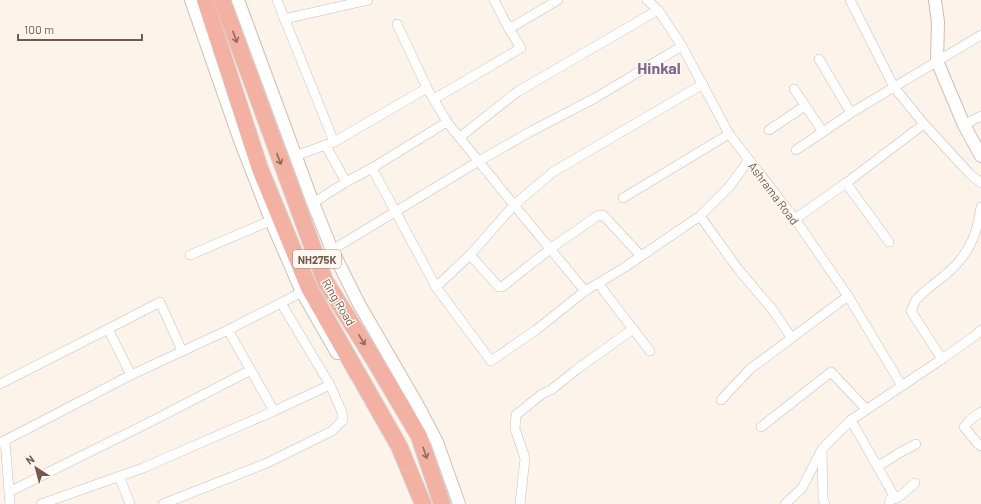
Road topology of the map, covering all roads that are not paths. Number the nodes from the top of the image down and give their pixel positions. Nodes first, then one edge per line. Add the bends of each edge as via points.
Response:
1 (191, 0) edge
2 (205, 0) edge
3 (222, 0) edge
4 (238, 0) edge
5 (277, 0) edge
6 (368, 0) edge
7 (494, 0) edge
8 (558, 0) edge
9 (647, 0) edge
10 (850, 0) edge
11 (935, 0) edge
12 (658, 10) junction
13 (284, 20) junction
14 (397, 24) dead end
15 (508, 29) junction
16 (202, 33) junction
17 (981, 35) edge
18 (682, 46) junction
19 (224, 57) junction
20 (819, 59) dead end
21 (937, 61) junction
22 (703, 84) junction
23 (894, 87) junction
24 (427, 88) junction
25 (794, 90) dead end
26 (434, 99) junction
27 (805, 106) junction
28 (851, 113) junction
29 (981, 116) edge
30 (448, 122) junction
31 (924, 124) junction
32 (964, 125) junction
33 (769, 130) dead end
34 (823, 132) junction
35 (729, 134) junction
36 (460, 137) junction
37 (330, 144) junction
38 (796, 150) dead end
39 (295, 156) junction
40 (981, 156) edge
41 (749, 160) junction
42 (479, 161) junction
43 (372, 168) junction
44 (346, 182) junction
45 (846, 183) junction
46 (981, 183) edge
47 (623, 198) dead end
48 (313, 203) junction
49 (514, 205) junction
50 (981, 206) edge
51 (396, 211) junction
52 (700, 216) junction
53 (795, 219) junction
54 (272, 220) junction
55 (889, 242) dead end
56 (550, 249) junction
57 (332, 250) junction
58 (190, 255) dead end
59 (470, 255) junction
60 (641, 256) junction
61 (599, 283) junction
62 (436, 287) junction
63 (306, 290) junction
64 (586, 291) junction
65 (848, 296) junction
66 (281, 303) junction
67 (108, 329) junction
68 (633, 329) junction
69 (228, 330) junction
70 (981, 330) edge
71 (791, 337) junction
72 (182, 351) junction
73 (650, 351) dead end
74 (942, 359) junction
75 (251, 370) junction
76 (131, 375) junction
77 (0, 384) edge
78 (330, 386) junction
79 (902, 386) junction
80 (721, 400) dead end
81 (866, 409) junction
82 (274, 411) junction
83 (981, 412) edge
84 (851, 420) junction
85 (761, 427) dead end
86 (3, 442) edge
87 (916, 444) dead end
88 (981, 446) edge
89 (822, 449) junction
90 (876, 464) junction
91 (119, 476) junction
92 (915, 483) dead end
93 (9, 492) junction
94 (890, 502) edge
95 (10, 504) edge
96 (41, 504) edge
97 (130, 504) edge
98 (163, 504) edge
99 (416, 504) edge
100 (423, 504) edge
101 (442, 504) edge
102 (459, 504) edge
103 (520, 504) edge
104 (785, 504) edge
105 (825, 504) edge

1 - 16 street
2 - 19 highway, Ring Road / NH275K
3 -> 101 highway, Ring Road / NH275K via 325,281 419,436
4 - 39 street
5 - 13 street
6 - 13 street
7 - 15 street
8 - 15 street
9 - 12 street, Ashrama Road
10 - 23 street
11 - 21 street via 938,22
12 - 18 street, Ashrama Road
12 - 36 street via 518,92
13 - 37 street
14 - 24 street
15 - 26 street via 521,48
16 - 19 street
16 - 54 street via 241,143
17 - 21 street
18 - 22 street, Ashrama Road
18 - 42 street via 595,98
19 - 63 highway, Ring Road / NH275K via 260,169
20 - 28 street
21 - 23 street
21 - 32 street
22 - 35 street, Ashrama Road
22 - 49 street via 553,172
23 - 28 street
23 - 31 street
24 - 26 street
24 - 37 street
25 - 27 street
26 - 30 street
27 - 33 street
27 - 34 street
28 - 34 street
29 - 32 street
30 - 36 street
30 - 43 street
31 - 45 street
31 - 46 street
32 - 40 street
34 - 38 street
35 - 41 street, Ashrama Road
35 - 47 street
36 - 42 street
37 - 39 street
37 - 44 street
39 - 48 street
41 - 52 street via 729,187
41 - 53 street, Ashrama Road
42 - 49 street
42 - 51 street
43 - 44 street
43 - 51 street
44 - 48 street
45 - 53 street
45 - 55 street
48 - 57 street
49 - 56 street
49 - 59 street
50 - 74 street via 969,249 945,275 915,301 911,311
51 - 57 street
51 - 62 street
52 - 60 street
52 - 71 street
53 - 65 street, Ashrama Road
54 - 58 street
54 - 63 street
56 - 59 street via 502,287
56 - 60 street via 597,216 603,215
56 - 64 street
57 - 102 street via 359,304 437,442
59 - 62 street
60 - 61 street
61 - 64 street
61 - 68 street
62 - 64 street via 491,361
63 - 66 street
63 - 99 street via 368,407 393,448
63 - 100 highway, Ring Road / NH275K via 400,446
65 - 71 street
65 - 79 street, Ashrama Road
66 - 69 street
66 - 78 street
67 - 72 street via 160,302
67 - 76 street
67 - 77 street
68 - 73 street
68 - 103 street via 516,415 515,429 525,458
69 - 72 street
69 - 75 street
70 - 74 street
71 - 80 street via 750,369
72 - 76 street
74 - 79 street
75 - 82 street
75 - 93 street
76 - 86 street
78 - 82 street
78 - 98 street via 343,420 332,431 267,463
79 - 81 street
81 - 84 street
81 - 85 street via 831,372
82 - 91 street
83 - 88 street via 964,427
84 - 89 street
84 - 90 street
86 - 93 street
87 - 90 street via 882,464
89 - 104 street via 802,488
89 - 105 street
90 - 94 street via 893,494
91 - 96 street
91 - 97 street
92 - 94 street
93 - 95 street

